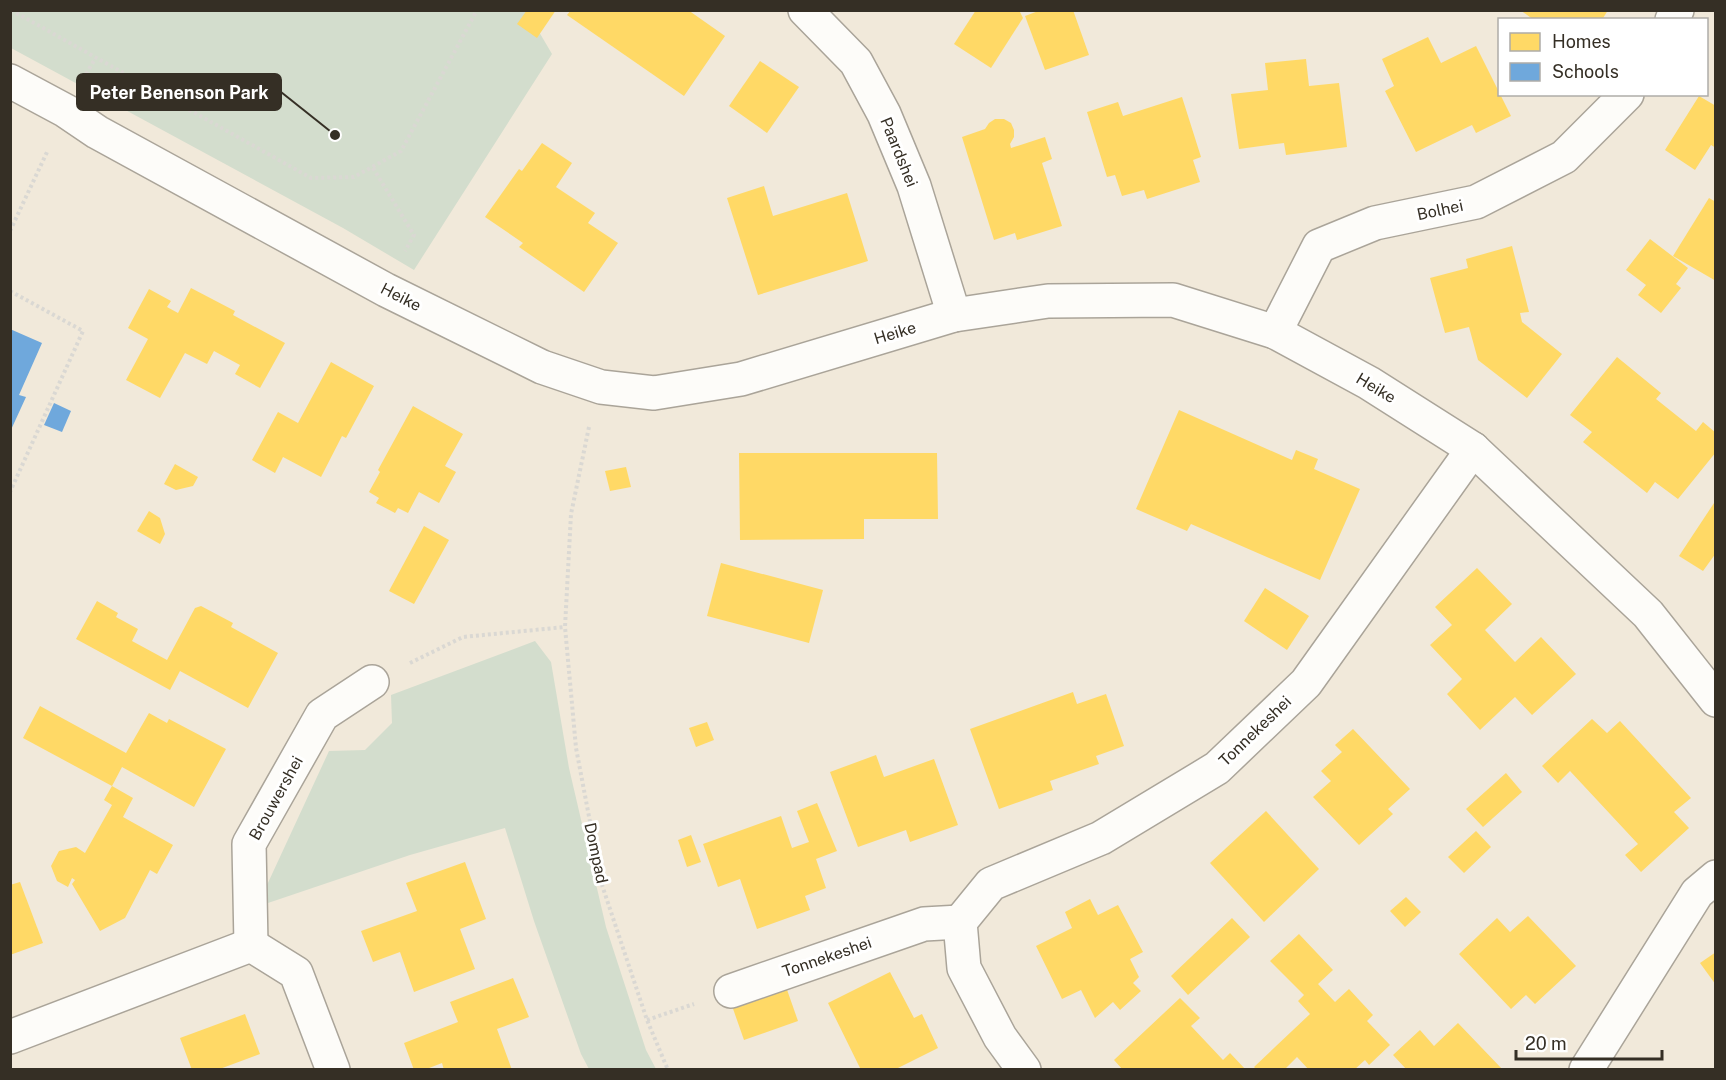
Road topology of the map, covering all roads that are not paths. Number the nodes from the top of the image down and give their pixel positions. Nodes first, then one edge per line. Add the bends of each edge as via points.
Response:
1 (805, 10) edge
2 (10, 81) edge
3 (1625, 96) edge
4 (954, 315) junction
5 (1275, 332) junction
6 (1473, 449) junction
7 (372, 682) road end
8 (1716, 700) edge
9 (1716, 877) edge
10 (960, 922) junction
11 (251, 945) junction
12 (731, 991) dead end
13 (10, 1037) edge
14 (333, 1070) edge
15 (1024, 1070) edge
16 (1586, 1070) edge

1 - 4 street, Paardshei via 856,62 884,114 914,186
2 - 4 street, Heike via 386,290 542,367 601,387 654,393 741,379
3 - 5 street, Bolhei via 1564,157 1476,202 1375,223 1319,246
4 - 5 street, Heike via 1048,301 1173,300
5 - 6 street, Heike via 1369,383
6 - 8 street, Heike via 1648,614
6 - 10 street, Tonnekeshei via 1306,683 1217,768 1101,838 991,884
7 - 11 street, Brouwershei via 322,715 249,844
9 - 16 street via 1697,893
10 - 12 street, Tonnekeshei via 924,924
10 - 15 street via 964,968 1000,1037
11 - 13 street
11 - 14 street via 296,972

